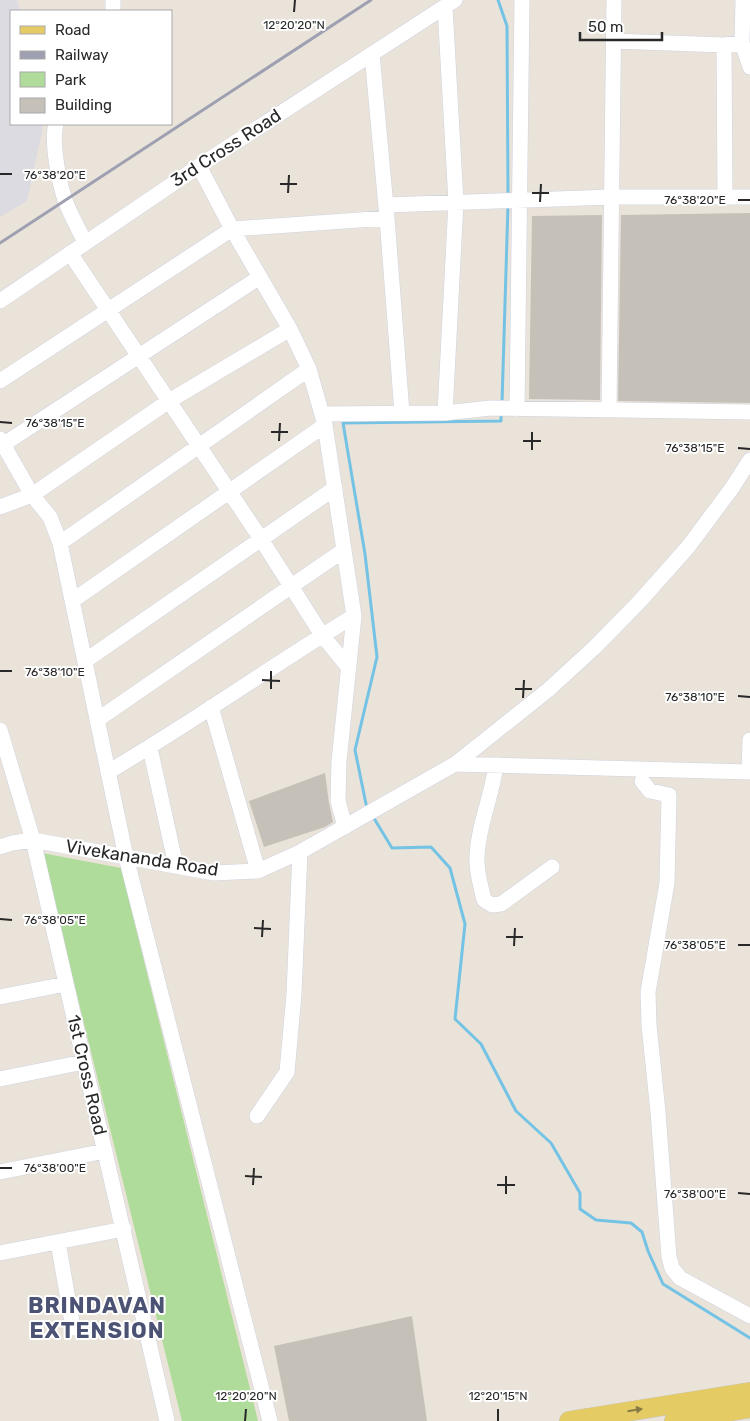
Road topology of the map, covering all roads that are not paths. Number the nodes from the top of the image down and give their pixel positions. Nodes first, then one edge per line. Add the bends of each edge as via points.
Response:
1 (522, 0) edge
2 (614, 0) edge
3 (743, 0) edge
4 (450, 3) edge
5 (613, 41) junction
6 (742, 43) junction
7 (724, 45) junction
8 (372, 54) junction
9 (750, 67) edge
10 (56, 125) edge
11 (199, 166) junction
12 (611, 196) junction
13 (725, 197) junction
14 (750, 197) edge
15 (518, 200) junction
16 (456, 202) junction
17 (386, 212) junction
18 (232, 228) junction
19 (85, 242) junction
20 (70, 253) junction
21 (260, 277) junction
22 (0, 301) edge
23 (108, 311) junction
24 (290, 328) junction
25 (138, 356) junction
26 (309, 369) junction
27 (0, 381) edge
28 (169, 401) junction
29 (514, 409) junction
30 (609, 410) junction
31 (750, 412) edge
32 (402, 413) junction
33 (445, 413) junction
34 (326, 417) junction
35 (2, 442) edge
36 (198, 446) junction
37 (750, 460) edge
38 (335, 488) junction
39 (229, 492) junction
40 (32, 495) junction
41 (0, 507) edge
42 (261, 539) junction
43 (60, 543) junction
44 (344, 550) junction
45 (291, 586) junction
46 (72, 601) junction
47 (354, 616) junction
48 (322, 635) junction
49 (85, 661) junction
50 (349, 668) junction
51 (211, 707) junction
52 (97, 720) junction
53 (0, 730) edge
54 (750, 740) edge
55 (150, 748) junction
56 (4, 762) edge
57 (455, 764) junction
58 (496, 765) junction
59 (108, 772) junction
60 (749, 772) edge
61 (642, 781) dead end
62 (345, 827) junction
63 (33, 840) junction
64 (0, 847) edge
65 (300, 852) junction
66 (126, 856) junction
67 (176, 866) junction
68 (552, 867) dead end
69 (258, 871) junction
70 (66, 984) junction
71 (0, 997) edge
72 (84, 1062) junction
73 (0, 1079) edge
74 (257, 1116) dead end
75 (105, 1151) junction
76 (0, 1172) edge
77 (124, 1229) junction
78 (58, 1242) junction
79 (0, 1253) edge
80 (750, 1316) edge
81 (73, 1328) dead end
82 (750, 1392) edge
83 (750, 1408) edge
84 (167, 1421) edge
85 (270, 1421) edge
86 (569, 1421) edge
87 (674, 1421) edge

1 - 15 street
2 - 5 street
3 - 6 street
4 - 8 street, 3rd Cross Road
4 - 16 street
5 - 7 street
5 - 12 street
6 - 7 street
6 - 9 street
7 - 13 street
8 - 11 street, 3rd Cross Road
8 - 17 street
10 - 19 street via 57,164 65,200
11 - 18 street
11 - 19 street, 3rd Cross Road
12 - 13 street
12 - 15 street
12 - 30 street
13 - 14 street
15 - 16 street
15 - 29 street
16 - 17 street
16 - 33 street
17 - 18 street
17 - 32 street
18 - 21 street
18 - 23 street
19 - 20 street, 3rd Cross Road
20 - 22 street, 3rd Cross Road
20 - 23 street
21 - 24 street
21 - 25 street
23 - 25 street
23 - 27 street
24 - 26 street
24 - 28 street
25 - 28 street
25 - 35 street
26 - 34 street
26 - 36 street
28 - 36 street
28 - 40 street
29 - 30 street
29 - 33 street
30 - 31 street
32 - 33 street
32 - 34 street
34 - 38 street
34 - 39 street
35 - 40 street
36 - 39 street
36 - 43 street
37 - 57 street, Vivekananda Road via 688,547 640,601 548,690
38 - 42 street
38 - 44 street
39 - 42 street
39 - 46 street
40 - 41 street
40 - 43 street via 50,517
42 - 45 street
42 - 49 street
43 - 46 street
44 - 45 street
44 - 47 street
45 - 48 street
45 - 52 street
46 - 49 street
47 - 48 street
47 - 50 street
48 - 50 street
48 - 51 street
49 - 52 street
50 - 62 street via 339,761 338,801
51 - 55 street
51 - 69 street
52 - 59 street
53 - 56 street, 1st Cross Road
54 - 60 street
55 - 59 street
55 - 67 street
56 - 63 street, 1st Cross Road
57 - 58 street
57 - 62 street, Vivekananda Road
58 - 60 street
58 - 68 street via 476,859 484,900 492,905 501,904
59 - 66 street
61 - 80 street via 650,791 669,795 667,882 648,992 648,1025 669,1257 680,1278
62 - 65 street, Vivekananda Road
63 - 64 street, Vivekananda Road
63 - 66 street, Vivekananda Road
63 - 70 street, 1st Cross Road
65 - 69 street, Vivekananda Road
65 - 74 street via 294,994 286,1072
66 - 67 street, Vivekananda Road
66 - 85 street
67 - 69 street, Vivekananda Road via 214,873
70 - 71 street
70 - 72 street, 1st Cross Road
72 - 73 street
72 - 75 street, 1st Cross Road
75 - 76 street
75 - 77 street, 1st Cross Road
77 - 78 street
77 - 84 street, 1st Cross Road
78 - 79 street
78 - 81 street
86 -> 82 main road
83 - 87 main road

